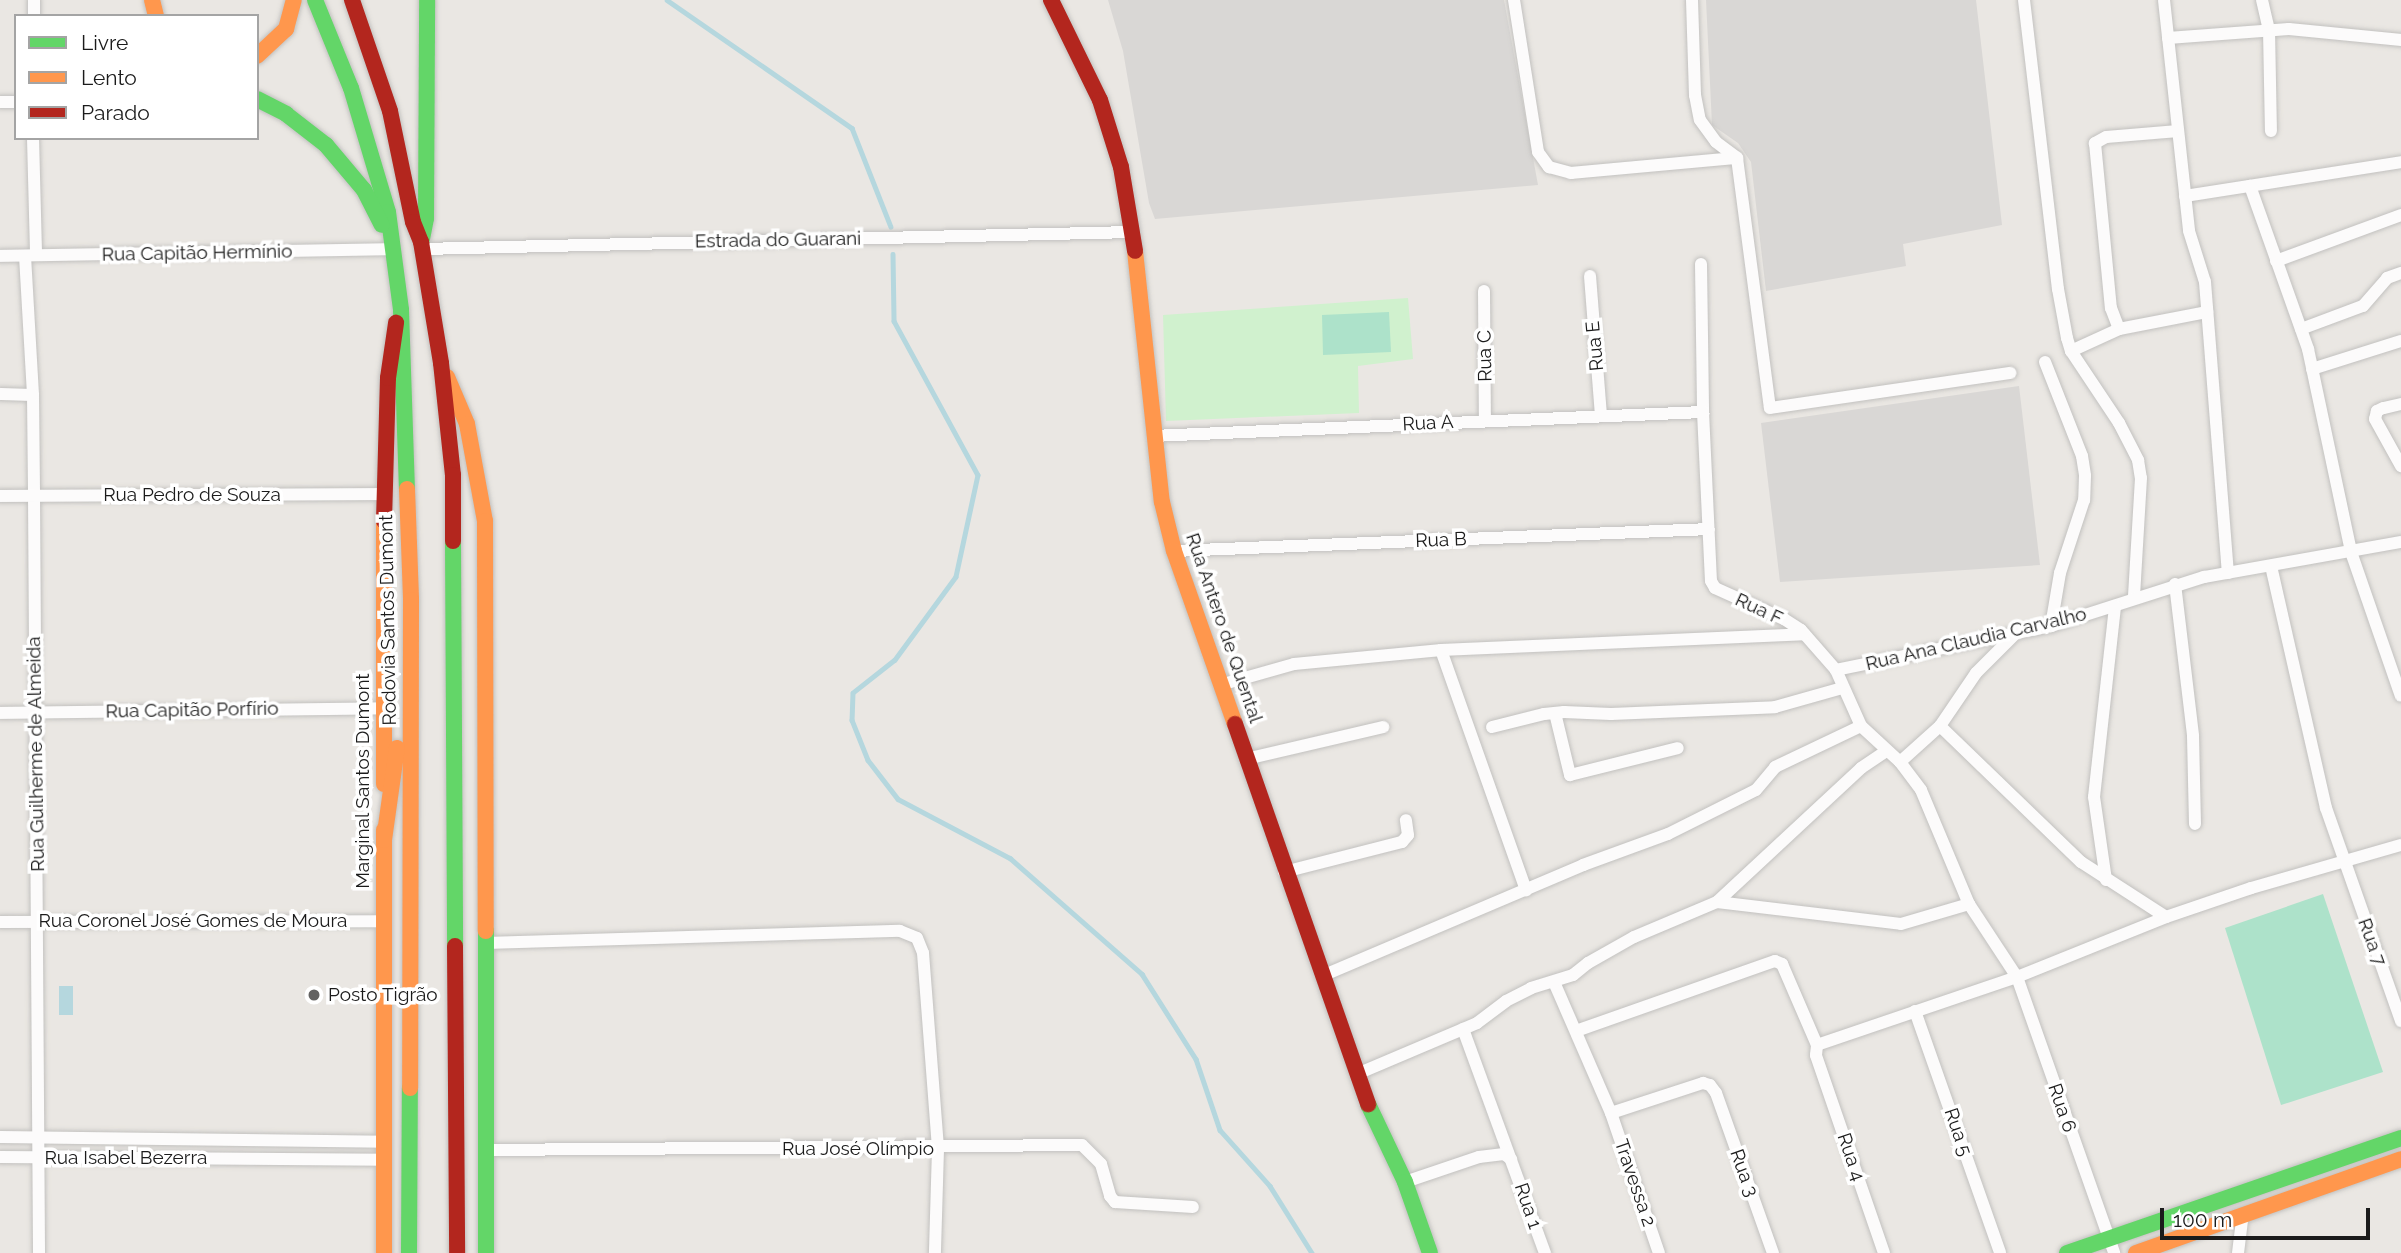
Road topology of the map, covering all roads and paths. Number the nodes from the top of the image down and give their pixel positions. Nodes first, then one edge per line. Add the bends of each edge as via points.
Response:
1 (294, 0) edge
2 (315, 0) edge
3 (352, 0) edge
4 (427, 0) edge
5 (1051, 0) edge
6 (1514, 0) edge
7 (1692, 0) edge
8 (2024, 0) edge
9 (2164, 0) edge
10 (2262, 0) edge
11 (2269, 30) junction
12 (2168, 38) junction
13 (2401, 40) edge
14 (259, 53) edge
15 (259, 100) edge
16 (2178, 131) junction
17 (2271, 131) dead end
18 (33, 140) edge
19 (1737, 158) junction
20 (2401, 162) edge
21 (2250, 186) junction
22 (2185, 196) junction
23 (2401, 215) edge
24 (391, 232) junction
25 (1133, 232) junction
26 (422, 245) junction
27 (394, 249) junction
28 (0, 256) edge
29 (30, 256) junction
30 (2276, 261) junction
31 (1701, 264) dead end
32 (2401, 272) edge
33 (1590, 276) dead end
34 (1484, 292) dead end
35 (401, 310) junction
36 (2207, 312) junction
37 (2119, 329) junction
38 (2301, 329) junction
39 (2401, 341) edge
40 (2071, 351) junction
41 (2045, 362) dead end
42 (441, 363) junction
43 (2312, 369) junction
44 (2010, 373) dead end
45 (0, 394) edge
46 (33, 395) junction
47 (2401, 404) edge
48 (1703, 412) junction
49 (1601, 415) junction
50 (1486, 421) junction
51 (1153, 436) junction
52 (2401, 466) edge
53 (384, 494) junction
54 (0, 496) edge
55 (34, 496) junction
56 (1709, 528) junction
57 (2401, 542) edge
58 (1174, 551) junction
59 (2351, 552) junction
60 (2271, 566) junction
61 (2228, 573) junction
62 (2175, 584) junction
63 (2134, 597) junction
64 (411, 600) junction
65 (2115, 606) junction
66 (2051, 626) junction
67 (2016, 633) junction
68 (1804, 634) junction
69 (1441, 650) junction
70 (1836, 670) junction
71 (1220, 685) junction
72 (1842, 688) junction
73 (2401, 696) edge
74 (384, 708) junction
75 (33, 712) junction
76 (0, 713) edge
77 (1555, 713) junction
78 (1861, 726) junction
79 (1940, 726) junction
80 (1383, 727) dead end
81 (1492, 727) dead end
82 (1678, 748) dead end
83 (1886, 751) junction
84 (1246, 759) junction
85 (1900, 762) junction
86 (1406, 820) dead end
87 (2195, 824) dead end
88 (384, 841) junction
89 (2401, 845) edge
90 (2343, 863) junction
91 (1284, 872) junction
92 (2106, 880) junction
93 (1526, 890) junction
94 (1717, 902) junction
95 (1969, 904) junction
96 (2166, 917) junction
97 (385, 921) junction
98 (0, 922) edge
99 (39, 922) junction
100 (485, 943) junction
101 (1322, 976) junction
102 (2017, 977) junction
103 (1554, 982) junction
104 (1915, 1011) junction
105 (2401, 1021) edge
106 (1463, 1029) junction
107 (1576, 1031) junction
108 (1817, 1045) junction
109 (1357, 1074) junction
110 (1611, 1113) junction
111 (0, 1137) edge
112 (38, 1137) junction
113 (2401, 1138) edge
114 (252, 1140) junction
115 (386, 1142) junction
116 (937, 1149) junction
117 (486, 1150) junction
118 (0, 1157) edge
119 (38, 1157) junction
120 (252, 1159) junction
121 (1511, 1159) junction
122 (2401, 1159) edge
123 (386, 1160) junction
124 (1405, 1182) junction
125 (1193, 1207) dead end
126 (2243, 1214) junction
127 (2111, 1246) edge
128 (39, 1253) edge
129 (384, 1253) edge
130 (409, 1253) edge
131 (457, 1253) edge
132 (486, 1253) edge
133 (935, 1253) edge
134 (1430, 1253) edge
135 (1545, 1253) edge
136 (1659, 1253) edge
137 (1773, 1253) edge
138 (1884, 1253) edge
139 (2000, 1253) edge
140 (2067, 1253) edge
141 (2136, 1253) edge
142 (2238, 1253) edge

1 - 14 main road via 286,29
2 - 24 main road, Rodovia Santos Dumont via 379,173
3 - 26 main road via 390,111
4 - 26 main road
5 - 25 main road, Rua Antero de Quental via 1104,110
6 - 19 street via 1538,152 1549,167 1571,173
7 - 19 street via 1700,120 1716,142
8 - 40 street via 2058,289
9 - 12 street
10 - 11 street
11 - 12 street
11 - 13 street
11 - 17 street
12 - 16 street
15 - 24 main road via 286,114 332,151 364,190 379,223
16 - 22 street
16 - 37 street via 2106,137 2095,143 2111,308
18 - 29 street, Rua Guilherme de Almeida
19 - 44 street via 1770,408
20 - 21 street
21 - 22 street
21 - 30 street
22 - 36 street via 2189,231 2205,282
23 - 30 street
24 - 27 main road, Rodovia Santos Dumont
25 - 26 street, Estrada do Guarani
25 - 51 main road, Rua Antero de Quental
26 - 42 main road
27 - 29 street, Rua Capitão Hermínio
27 - 35 main road, Rodovia Santos Dumont
28 - 29 street, Rua Capitão Hermínio
29 - 46 street, Rua Guilherme de Almeida
30 - 38 street
31 - 48 street, Rua F
32 - 38 street via 2387,278 2363,306
33 - 49 street, Rua E
34 - 50 street, Rua C
35 - 53 main road, Marginal Santos Dumont via 391,346
35 - 64 main road, Rodovia Santos Dumont
36 - 37 street
36 - 61 street
37 - 40 street
38 - 43 street
39 - 43 street
40 - 63 street via 2119,422 2138,460 2141,478
41 - 66 street via 2082,456 2085,476 2084,500 2060,573
42 - 100 main road via 467,424 485,521
42 - 131 main road via 455,522
43 - 59 street
45 - 46 street
46 - 55 street, Rua Guilherme de Almeida
47 - 52 street via 2382,408 2375,419
48 - 49 street, Rua A
48 - 56 street, Rua F
49 - 50 street, Rua A
50 - 51 street, Rua A
51 - 58 main road, Rua Antero de Quental
53 - 55 street, Rua Pedro de Souza
53 - 74 main road, Marginal Santos Dumont
54 - 55 street, Rua Pedro de Souza
55 - 75 street, Rua Guilherme de Almeida
56 - 58 street, Rua B
56 - 68 street, Rua F via 1709,574 1715,588 1784,619
57 - 59 street, Rua Ana Claudia Carvalho
58 - 71 main road, Rua Antero de Quental
59 - 60 street, Rua Ana Claudia Carvalho
59 - 73 street
60 - 61 street, Rua Ana Claudia Carvalho
60 - 90 street, Rua 7 via 2326,808
61 - 62 street, Rua Ana Claudia Carvalho
62 - 63 street, Rua Ana Claudia Carvalho
62 - 87 street via 2193,736
63 - 65 street, Rua Ana Claudia Carvalho
64 - 88 main road via 399,640 397,761
64 - 130 main road, Rodovia Santos Dumont
65 - 66 street, Rua Ana Claudia Carvalho
65 - 92 street via 2094,797
66 - 67 street, Rua Ana Claudia Carvalho
67 - 70 street, Rua Ana Claudia Carvalho
67 - 79 street via 1976,673
68 - 69 street
68 - 70 street, Rua F
69 - 71 street via 1294,664
69 - 93 street
70 - 72 street, Rua F
71 - 84 main road, Rua Antero de Quental
72 - 77 street via 1775,707
72 - 78 street, Rua F
74 - 75 street, Rua Capitão Porfírio
74 - 88 main road, Marginal Santos Dumont
75 - 76 street, Rua Capitão Porfírio
75 - 99 street, Rua Guilherme de Almeida
77 - 81 street
77 - 82 street via 1570,775
78 - 83 street, Rua F
78 - 93 street via 1775,767 1756,790 1737,801 1668,834
79 - 85 street
79 - 92 street
80 - 84 street
83 - 85 street, Rua F
83 - 94 street via 1861,768
84 - 91 main road, Rua Antero de Quental
85 - 95 street, Rua F via 1921,790
86 - 91 street via 1408,835 1402,842
88 - 97 main road, Marginal Santos Dumont
89 - 90 street
90 - 96 street
90 - 105 street, Rua 7
91 - 101 main road, Rua Antero de Quental
92 - 96 street
93 - 101 street
94 - 95 street via 1901,924
94 - 103 street via 1634,937
95 - 102 street, Rua 6
96 - 102 street
97 - 99 street, Rua Coronel José Gomes de Moura
97 - 115 main road, Marginal Santos Dumont
98 - 99 street, Rua Coronel José Gomes de Moura
99 - 112 street, Rua Guilherme de Almeida
100 - 116 street via 900,931 917,938 923,953
100 - 117 main road
101 - 109 main road, Rua Antero de Quental
102 - 104 street
102 - 127 street, Rua 6
103 - 106 street via 1531,988
103 - 107 street, Travessa 2
104 - 108 street
104 - 139 street, Rua 5
106 - 109 street
106 - 121 street, Rua 1
107 - 108 street, Rua 4 via 1775,961 1782,964
107 - 110 street, Travessa 2
108 - 138 street, Rua 4
109 - 124 main road, Rua Antero de Quental via 1373,1119
110 - 136 street, Travessa 2
110 - 137 street, Rua 3 via 1703,1083 1710,1085
111 - 112 street, Rua Isabel Bezerra
112 - 114 street, Rua Isabel Bezerra
112 - 119 street, Rua Guilherme de Almeida
113 - 127 main road
114 - 115 street, Rua Isabel Bezerra
114 - 120 street
115 - 123 main road, Marginal Santos Dumont
116 - 117 street, Rua José Olímpio
116 - 125 street, Rua José Olímpio via 1082,1145 1101,1164 1115,1202
116 - 133 street
117 - 132 main road
118 - 119 street, Rua Isabel Bezerra
119 - 120 street, Rua Isabel Bezerra
119 - 128 street, Rua Guilherme de Almeida
120 - 123 street, Rua Isabel Bezerra
121 - 124 street via 1504,1154 1479,1157
121 - 135 street, Rua 1
122 - 126 main road
123 - 129 main road, Marginal Santos Dumont
124 - 134 main road, Rua Antero de Quental
126 - 141 main road
126 - 142 street
127 - 140 main road

